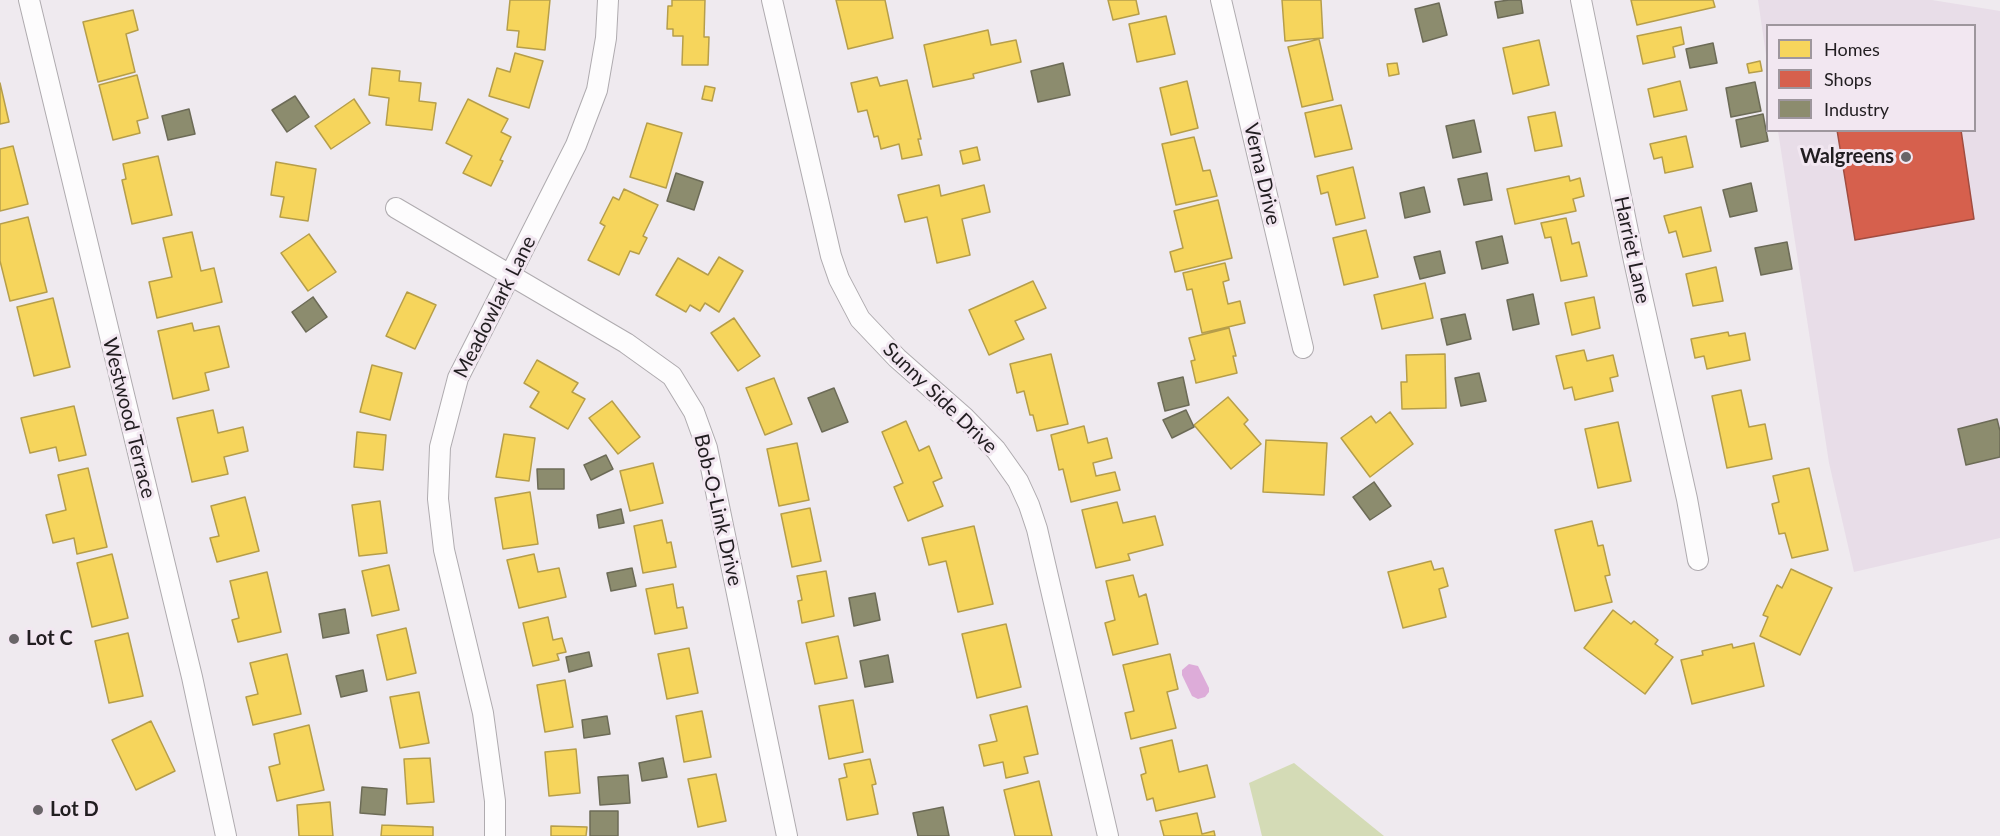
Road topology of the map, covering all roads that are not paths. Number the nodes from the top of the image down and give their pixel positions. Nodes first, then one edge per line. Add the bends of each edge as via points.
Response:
1 (29, 0) edge
2 (609, 0) edge
3 (772, 0) edge
4 (1221, 0) edge
5 (1581, 0) edge
6 (396, 208) dead end
7 (511, 274) junction
8 (1303, 348) dead end
9 (1698, 560) dead end
10 (226, 836) edge
11 (495, 836) edge
12 (787, 836) edge
13 (1108, 836) edge

1 - 10 street, Westwood Terrace via 192,677
2 - 7 street, Meadowlark Lane via 597,90 576,145
3 - 13 street, Sunny Side Drive via 839,279 861,319 996,450 1029,505
4 - 8 street, Verna Drive
5 - 9 street, Harriet Lane
6 - 7 street, Bob-O-Link Drive
7 - 11 street, Meadowlark Lane via 458,378 440,447 438,499 444,550 483,713 495,801
7 - 12 street, Bob-O-Link Drive via 626,343 672,376 694,412 707,448

